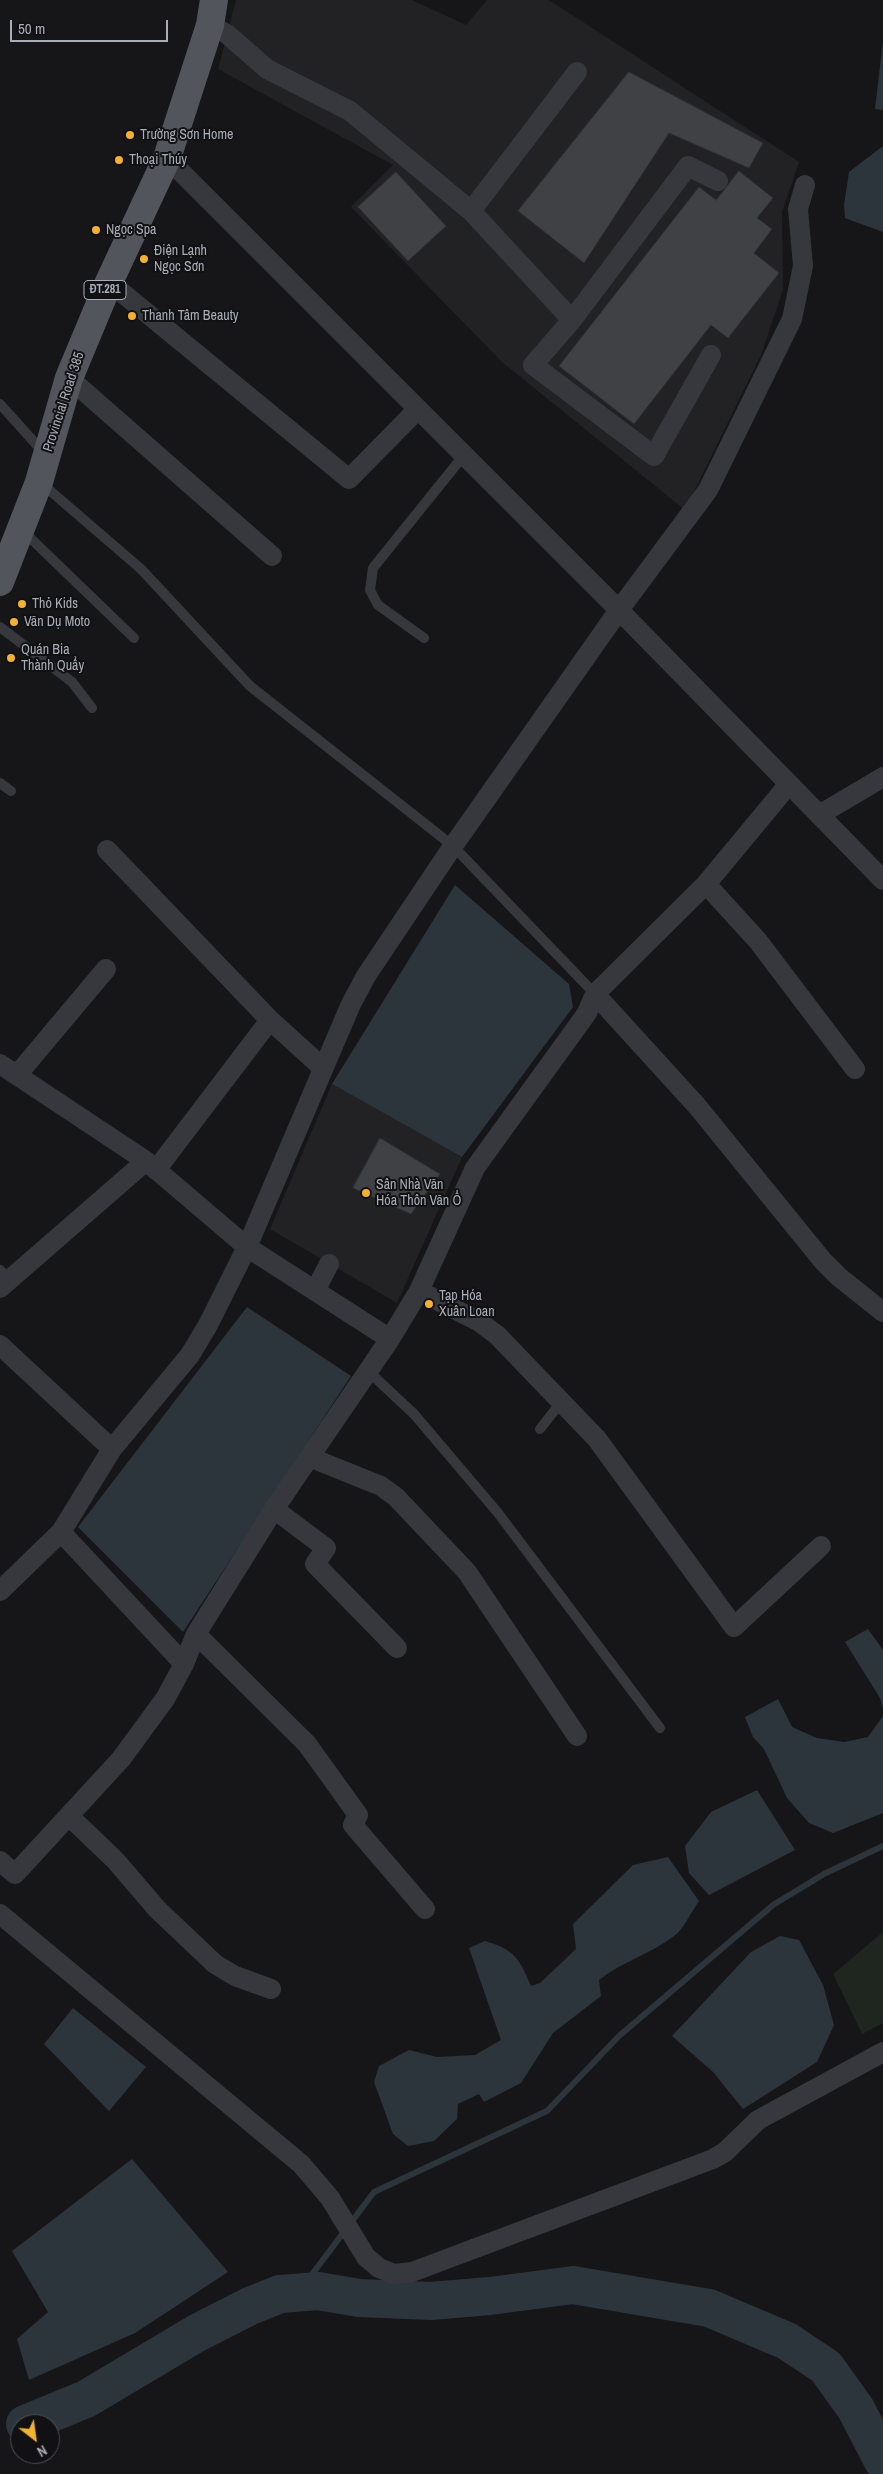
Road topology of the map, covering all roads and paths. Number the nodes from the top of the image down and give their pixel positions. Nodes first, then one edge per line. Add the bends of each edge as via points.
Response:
1 (212, 12) edge
2 (577, 72) dead end
3 (167, 158) junction
4 (718, 181) dead end
5 (805, 186) dead end
6 (471, 211) junction
7 (109, 282) junction
8 (572, 320) junction
9 (711, 355) dead end
10 (69, 378) junction
11 (0, 404) edge
12 (418, 409) junction
13 (464, 454) junction
14 (46, 456) junction
15 (39, 482) junction
16 (21, 528) junction
17 (272, 556) dead end
18 (0, 582) edge
19 (619, 610) junction
20 (0, 627) edge
21 (134, 638) dead end
22 (424, 638) dead end
23 (92, 708) dead end
24 (883, 777) edge
25 (0, 783) edge
26 (789, 784) junction
27 (11, 791) dead end
28 (820, 815) junction
29 (453, 846) junction
30 (108, 850) dead end
31 (883, 880) edge
32 (706, 884) junction
33 (106, 969) dead end
34 (596, 994) junction
35 (270, 1020) junction
36 (0, 1064) edge
37 (323, 1068) junction
38 (856, 1069) dead end
39 (16, 1075) junction
40 (151, 1165) junction
41 (248, 1247) junction
42 (329, 1264) dead end
43 (3, 1279) edge
44 (315, 1291) junction
45 (419, 1291) junction
46 (883, 1312) edge
47 (390, 1339) junction
48 (0, 1345) edge
49 (368, 1371) junction
50 (562, 1401) junction
51 (540, 1429) dead end
52 (112, 1449) junction
53 (309, 1457) junction
54 (274, 1508) junction
55 (61, 1532) junction
56 (821, 1546) dead end
57 (0, 1592) edge
58 (196, 1634) junction
59 (397, 1648) dead end
60 (184, 1664) junction
61 (660, 1728) dead end
62 (577, 1736) dead end
63 (70, 1817) junction
64 (0, 1861) edge
65 (425, 1909) dead end
66 (0, 1914) edge
67 (270, 1989) dead end
68 (883, 2052) edge

1 - 3 main road, Provincial Road 385 / ĐT.281
1 - 6 street via 227,34 267,68 350,111
2 - 6 street
3 - 7 main road, Provincial Road 385 / ĐT.281
3 - 12 street
4 - 8 street via 688,166
5 - 19 street via 798,209 803,266 792,319 708,490
6 - 8 street
7 - 10 main road, Provincial Road 385 / ĐT.281
7 - 12 street via 349,479
8 - 9 street via 533,365 654,456
10 - 14 main road, Provincial Road 385 / ĐT.281
10 - 17 street
11 - 14 lane
12 - 13 street
13 - 19 street
13 - 22 lane via 373,568 370,590 378,605
14 - 15 main road, Provincial Road 385 / ĐT.281
15 - 16 main road, Provincial Road 385 / ĐT.281
15 - 29 lane via 141,569 250,686
16 - 18 main road, Provincial Road 385 / ĐT.281
16 - 21 lane
19 - 26 street
19 - 29 street
20 - 23 lane via 72,682
24 - 28 street
25 - 27 lane
26 - 28 street
26 - 32 street
28 - 31 street
29 - 34 lane
29 - 37 street via 366,976
30 - 35 street
32 - 34 street
32 - 38 street via 745,926
33 - 39 street
34 - 45 street via 588,1013 475,1168
34 - 46 street via 697,1106 823,1261
35 - 37 street
35 - 40 street
36 - 39 street
37 - 41 street
39 - 40 street
40 - 41 street
40 - 43 street
41 - 44 street
41 - 52 street via 190,1354
42 - 44 street
44 - 47 street
45 - 47 street
45 - 50 street via 478,1321 497,1335
47 - 49 street
48 - 52 street
49 - 53 street
49 - 61 lane via 414,1414 498,1513
50 - 51 lane
50 - 56 street via 597,1439 734,1627
52 - 55 street
53 - 54 street
53 - 62 street via 381,1486 396,1497 467,1572
54 - 58 street
54 - 59 street via 326,1548 315,1564
55 - 57 street
55 - 60 street
58 - 60 street
58 - 65 street via 319,1758 358,1815 353,1825
60 - 63 street via 165,1700
63 - 64 street via 15,1874
63 - 67 street via 157,1909 216,1964 234,1976
66 - 68 street via 301,2164 330,2198 366,2256 379,2268 394,2274 412,2272 713,2159 725,2152 758,2120

